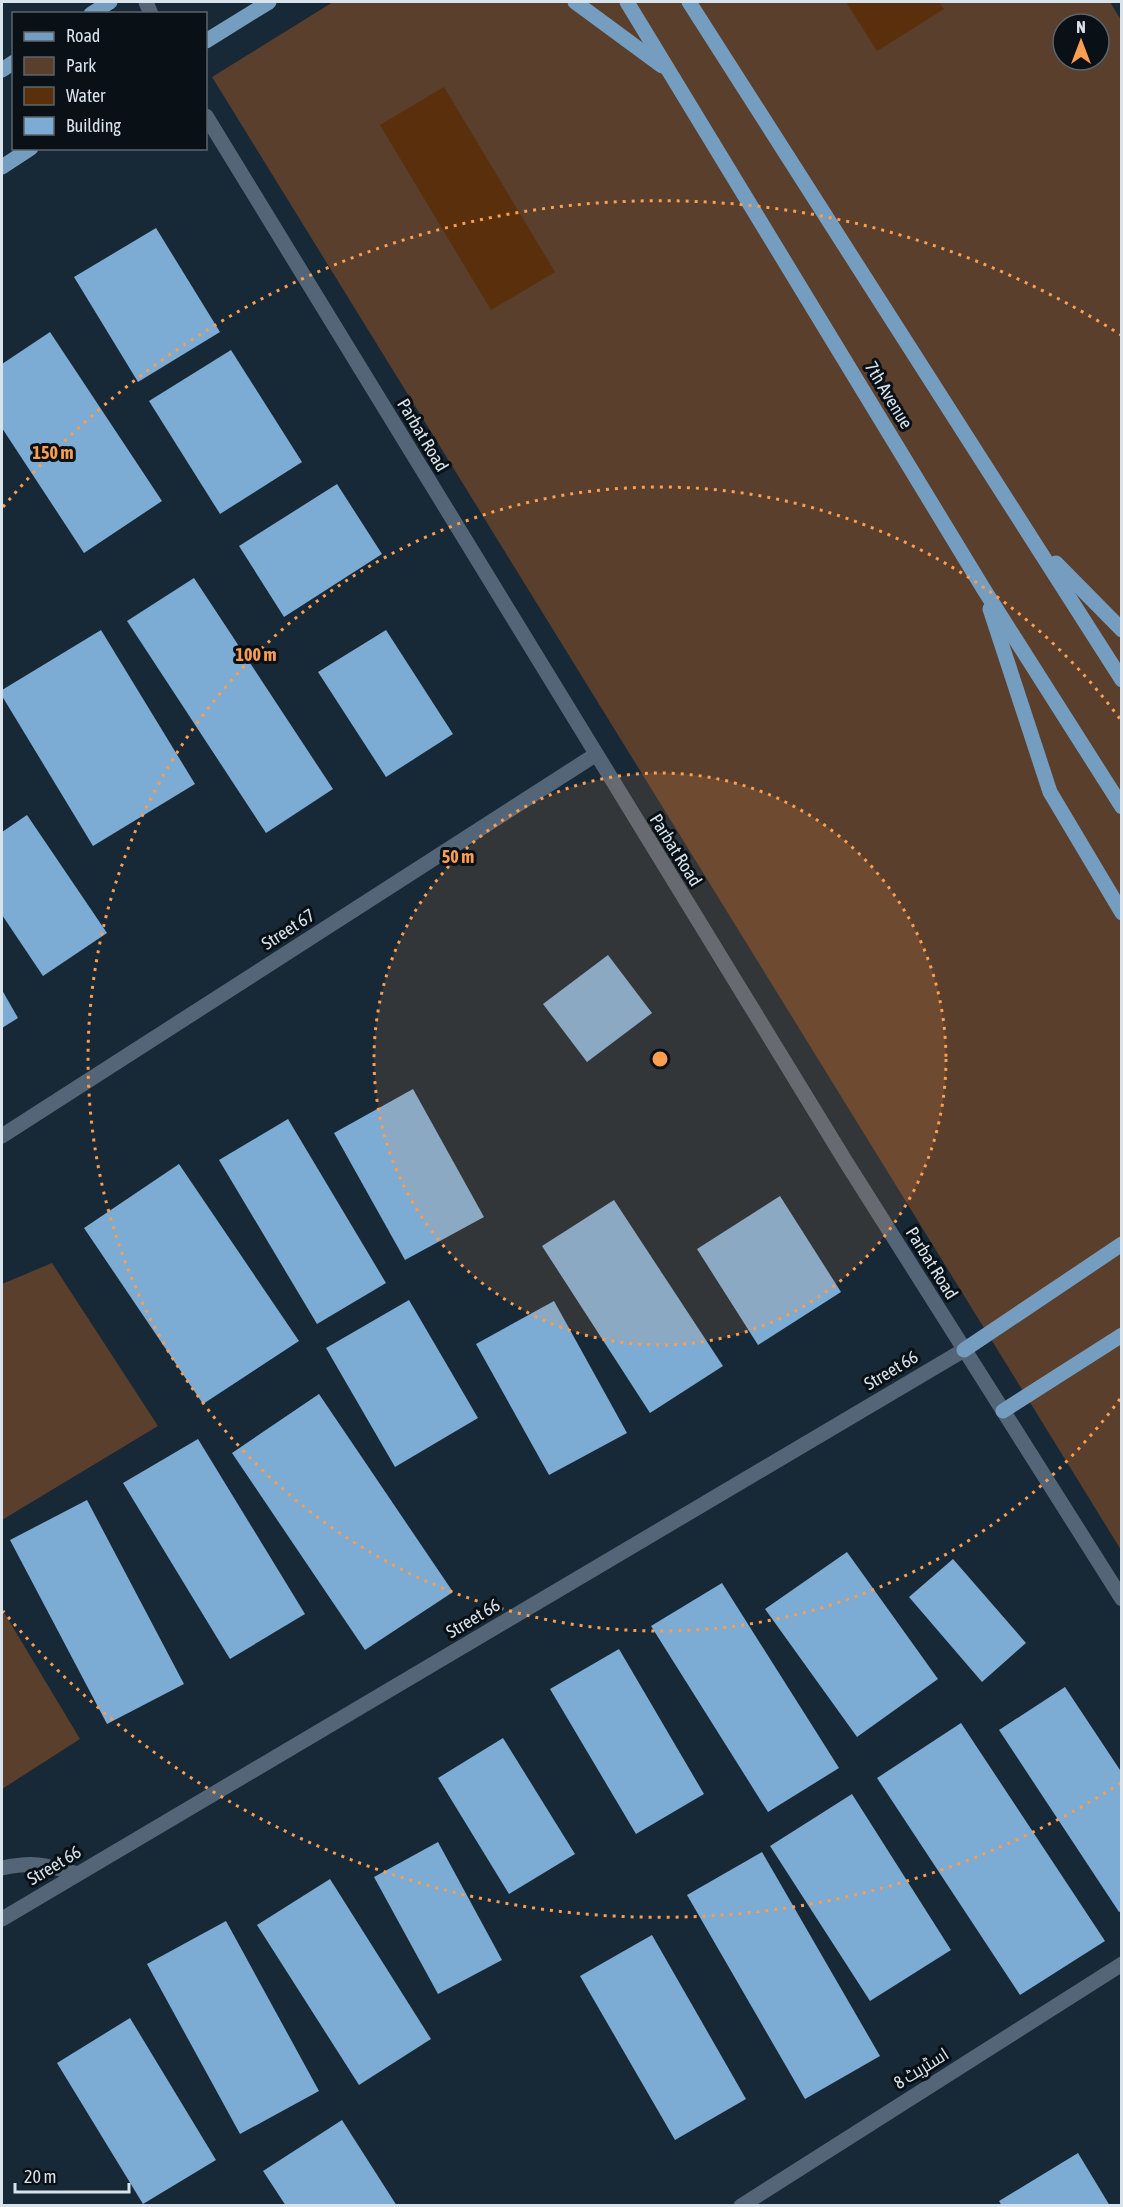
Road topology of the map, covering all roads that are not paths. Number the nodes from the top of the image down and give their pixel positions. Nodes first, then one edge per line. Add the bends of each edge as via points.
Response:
1 (110, 2) edge
2 (269, 2) edge
3 (575, 2) edge
4 (627, 2) edge
5 (689, 2) edge
6 (94, 12) edge
7 (207, 40) edge
8 (669, 71) junction
9 (207, 118) edge
10 (28, 150) edge
11 (2, 167) edge
12 (1035, 542) junction
13 (983, 588) junction
14 (1122, 630) edge
15 (1122, 680) edge
16 (595, 755) junction
17 (1122, 807) edge
18 (1122, 913) edge
19 (2, 1136) edge
20 (1122, 1244) edge
21 (1122, 1335) edge
22 (964, 1350) junction
23 (1003, 1411) junction
24 (1122, 1599) edge
25 (2, 1868) edge
26 (74, 1873) dead end
27 (2, 1919) edge
28 (1122, 1964) edge
29 (741, 2205) edge

1 - 6 main road
2 - 7 main road
3 - 8 main road
4 - 8 main road, 7th Avenue
5 - 12 main road
8 - 13 main road, 7th Avenue
9 - 16 street, Parbat Road
10 - 11 main road
12 - 14 main road
12 - 15 main road
13 - 17 main road, 7th Avenue
13 - 18 main road via 1050,792
16 - 19 street, Street 67
16 - 22 street, Parbat Road
20 - 22 main road
21 - 23 main road
22 - 23 street, Parbat Road
22 - 27 street, Street 66
23 - 24 street, Parbat Road
25 - 26 street, Street 66 via 46,1864
28 - 29 street, اسٹریٹ 8

